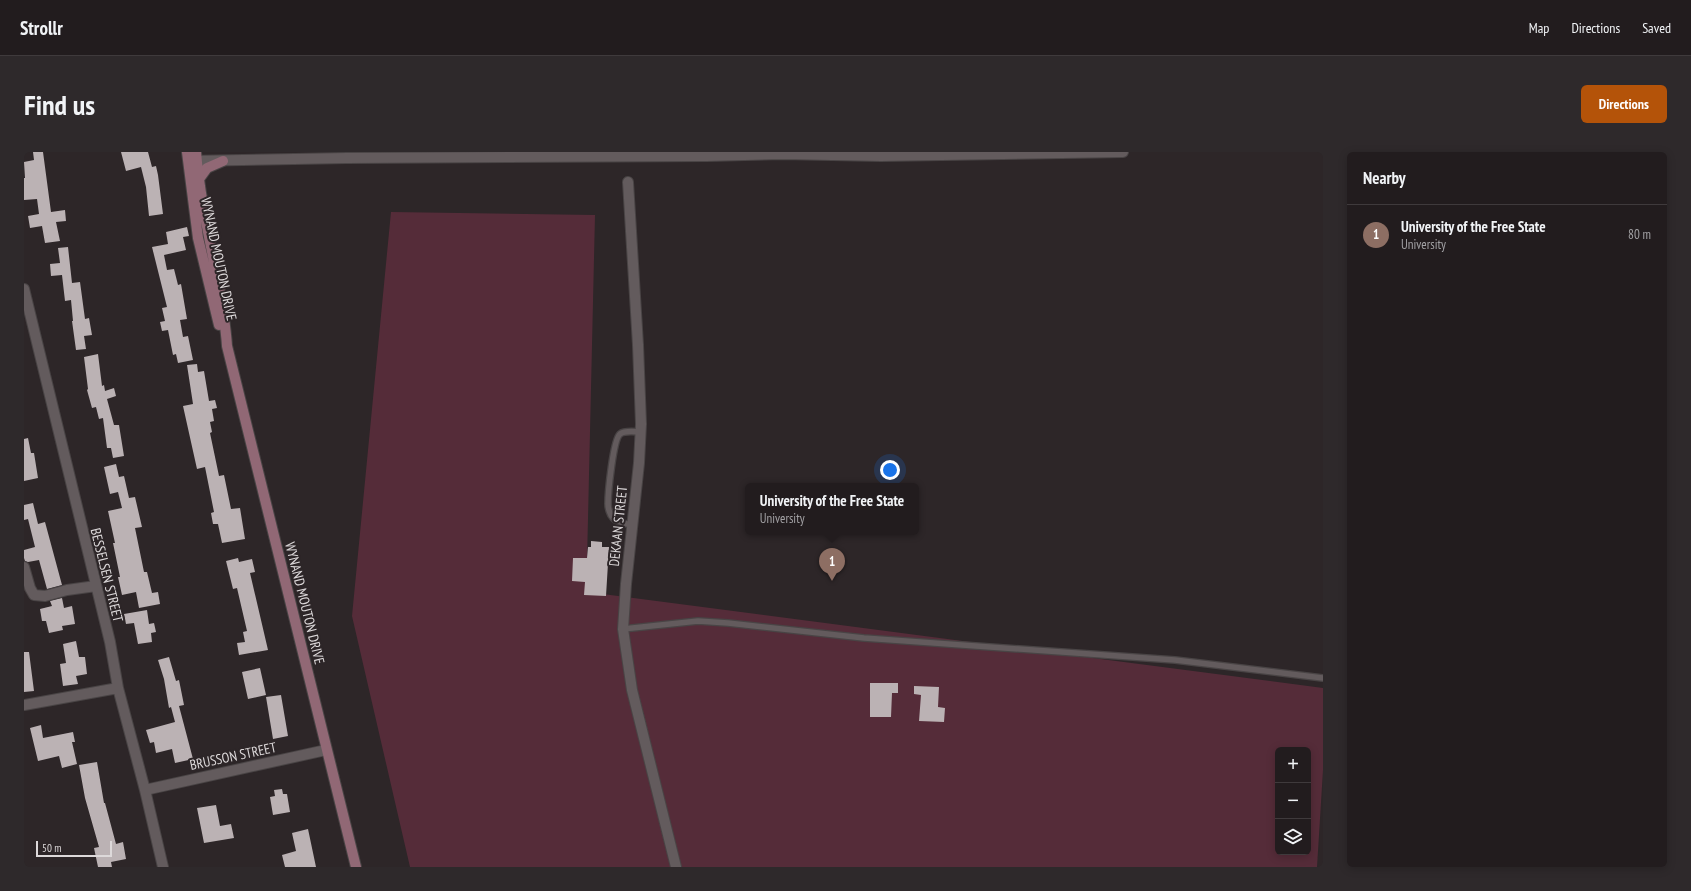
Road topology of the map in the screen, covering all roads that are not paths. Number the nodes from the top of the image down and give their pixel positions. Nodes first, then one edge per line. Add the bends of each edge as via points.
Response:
1 (1123, 152) edge
2 (783, 153) edge
3 (347, 155) edge
4 (192, 157) edge
5 (223, 161) junction
6 (199, 179) junction
7 (628, 182) dead end
8 (209, 233) junction
9 (197, 234) junction
10 (24, 289) edge
11 (28, 330) edge
12 (227, 346) junction
13 (641, 432) junction
14 (633, 526) junction
15 (24, 567) edge
16 (96, 586) junction
17 (623, 629) junction
18 (1323, 678) edge
19 (118, 688) junction
20 (24, 705) edge
21 (326, 750) junction
22 (145, 790) junction
23 (163, 867) edge
24 (356, 867) edge
25 (676, 867) edge

1 - 2 street via 881,156
2 - 3 street via 707,156
3 - 5 street
4 - 5 street
4 - 6 street, WYNAND MOUTON DRIVE
4 - 9 street, WYNAND MOUTON DRIVE
5 - 6 street via 207,168
6 - 8 street, WYNAND MOUTON DRIVE
7 - 13 street, DEKAAN STREET
8 - 9 street
8 - 12 street, WYNAND MOUTON DRIVE via 227,333
9 - 12 street, WYNAND MOUTON DRIVE
10 - 11 street, BESSELSEN STREET
11 - 16 street, BESSELSEN STREET
12 - 21 street, WYNAND MOUTON DRIVE
13 - 14 street, DEKAAN STREET
13 - 14 lane via 625,432 616,440 608,504 613,518
14 - 17 street, DEKAAN STREET
15 - 16 street via 34,594 45,596
16 - 19 street, BESSELSEN STREET
17 - 18 lane via 698,621 728,622 864,638 1175,660
17 - 25 street, DEKAAN STREET via 632,690
19 - 20 street
19 - 22 street, BESSELSEN STREET
21 - 22 street, BRUSSON STREET
21 - 24 street, WYNAND MOUTON DRIVE
22 - 23 street, BESSELSEN STREET

